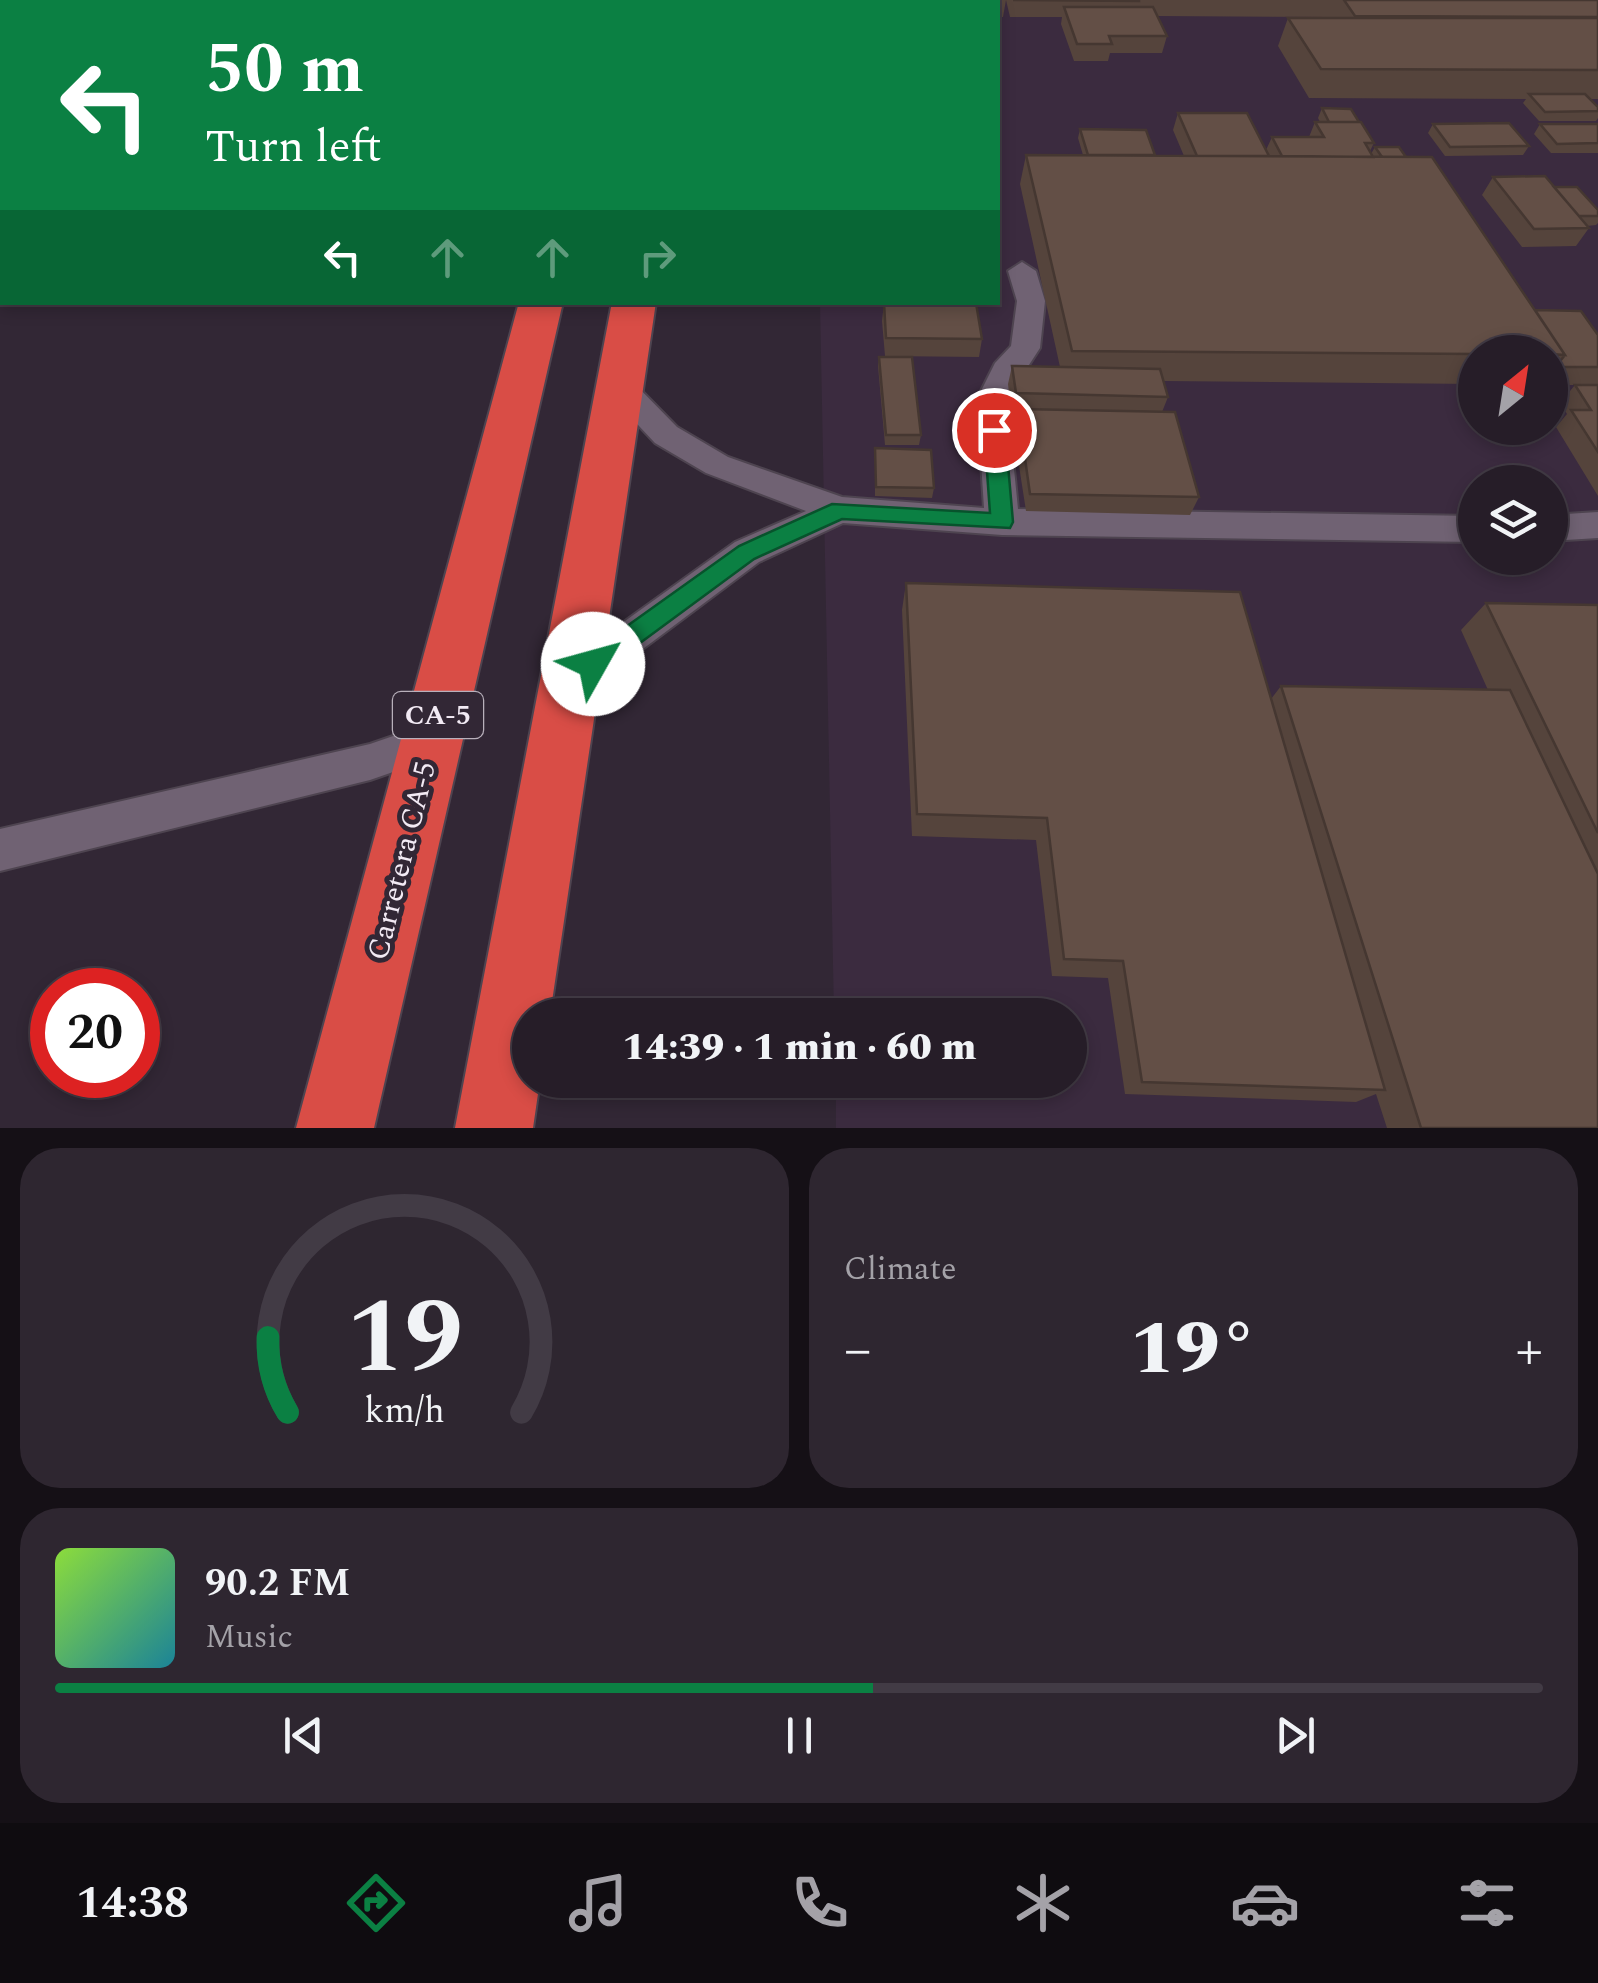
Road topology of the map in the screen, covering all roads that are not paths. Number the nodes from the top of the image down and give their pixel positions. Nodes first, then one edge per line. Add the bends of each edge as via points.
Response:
1 (1022, 271) dead end
2 (540, 305) edge
3 (633, 305) edge
4 (619, 386) junction
5 (840, 510) junction
6 (1002, 522) junction
7 (1598, 526) edge
8 (1568, 527) edge
9 (1458, 529) edge
10 (566, 685) junction
11 (431, 741) junction
12 (0, 850) edge
13 (335, 1128) edge
14 (494, 1128) edge

1 - 6 lane via 1031,301 1025,348 992,399
2 - 11 highway, Carretera CA-5 / CA-5
3 - 4 highway
4 - 5 lane via 666,435 717,465
4 - 10 highway
5 - 6 lane
5 - 10 lane via 746,552
6 - 9 lane
7 - 8 lane
10 - 14 highway
11 - 12 lane via 370,762
11 - 13 highway, Carretera CA-5 / CA-5

